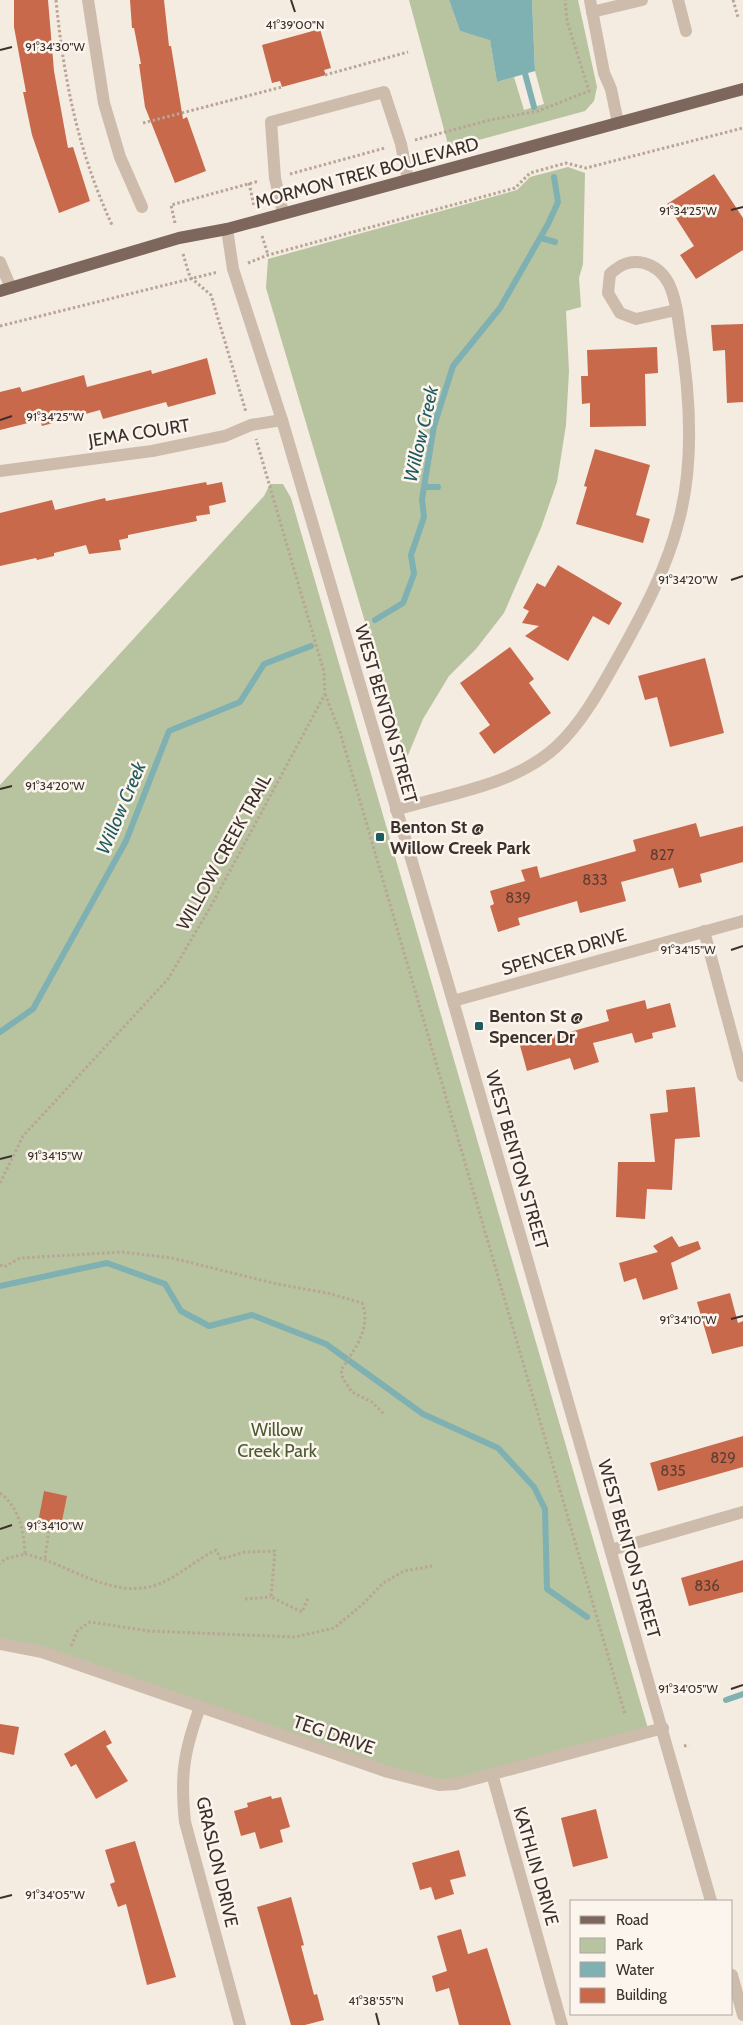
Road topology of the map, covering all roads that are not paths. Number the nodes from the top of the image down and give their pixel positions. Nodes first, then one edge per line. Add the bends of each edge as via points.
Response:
1 (88, 0) edge
2 (642, 0) edge
3 (678, 0) edge
4 (591, 6) edge
5 (686, 31) dead end
6 (743, 89) edge
7 (618, 123) junction
8 (408, 180) junction
9 (142, 207) dead end
10 (283, 213) junction
11 (226, 228) junction
12 (0, 262) edge
13 (5, 290) edge
14 (676, 310) junction
15 (282, 420) junction
16 (0, 471) edge
17 (396, 810) junction
18 (743, 921) edge
19 (704, 931) junction
20 (453, 1001) junction
21 (743, 1076) edge
22 (743, 1512) edge
23 (611, 1550) junction
24 (0, 1644) edge
25 (200, 1707) junction
26 (663, 1728) junction
27 (492, 1774) junction
28 (711, 1900) edge
29 (733, 1979) edge
30 (743, 2016) edge
31 (240, 2025) edge
32 (562, 2025) edge

1 - 9 street via 104,103 120,157
2 - 4 street
3 - 5 street
4 - 7 street
6 - 7 main road, MORMON TREK BOULEVARD
7 - 8 main road, MORMON TREK BOULEVARD
8 - 10 main road, MORMON TREK BOULEVARD
8 - 10 street via 401,144 384,92 271,122 274,178
10 - 11 main road, MORMON TREK BOULEVARD
11 - 13 main road, MORMON TREK BOULEVARD via 179,238
11 - 15 street, WEST BENTON STREET via 233,269
12 - 13 street
14 - 14 street via 669,284 661,272 649,264 625,263 610,274 608,293 620,313 636,319
14 - 17 street via 684,357 689,436 680,519 644,611 608,676 577,724 556,747 530,766 502,780
15 - 16 street, JEMA COURT via 152,451
15 - 17 street, WEST BENTON STREET
17 - 20 street, WEST BENTON STREET
18 - 19 street, SPENCER DRIVE
19 - 20 street, SPENCER DRIVE
19 - 21 street
20 - 23 street, WEST BENTON STREET
22 - 23 street
23 - 26 street, WEST BENTON STREET
24 - 25 street, TEG DRIVE via 42,1652
25 - 27 street, TEG DRIVE via 422,1782 456,1784
25 - 31 street, GRASLON DRIVE via 184,1758 185,1822
26 - 27 street, TEG DRIVE
26 - 28 street, WEST BENTON STREET
27 - 32 street, KATHLIN DRIVE
29 - 30 street

